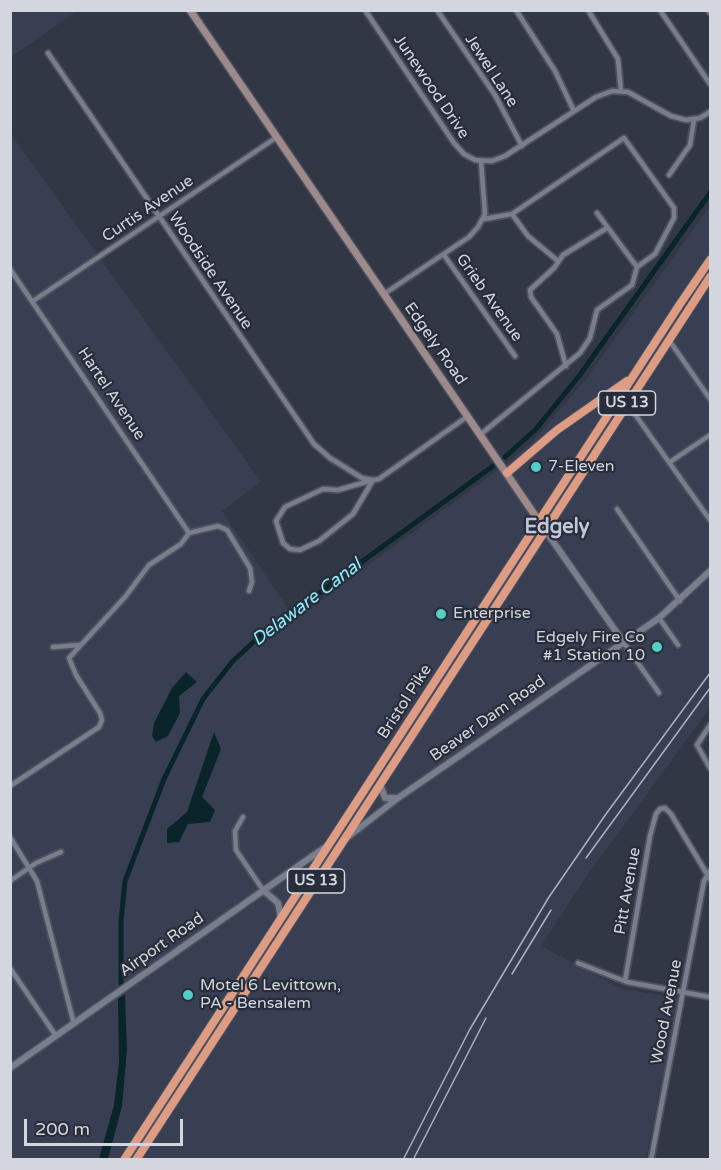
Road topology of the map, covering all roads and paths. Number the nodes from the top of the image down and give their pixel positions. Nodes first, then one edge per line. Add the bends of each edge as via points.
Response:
1 (365, 10) edge
2 (437, 10) edge
3 (516, 10) edge
4 (588, 10) edge
5 (660, 10) edge
6 (194, 12) edge
7 (48, 53) dead end
8 (711, 84) edge
9 (621, 91) junction
10 (574, 111) junction
11 (711, 112) edge
12 (694, 120) junction
13 (277, 136) junction
14 (522, 146) junction
15 (481, 161) junction
16 (669, 175) dead end
17 (597, 213) dead end
18 (512, 214) junction
19 (158, 216) junction
20 (484, 219) junction
21 (607, 228) junction
22 (444, 255) junction
23 (711, 260) edge
24 (558, 261) junction
25 (637, 267) junction
26 (10, 269) edge
27 (711, 277) edge
28 (384, 294) junction
29 (33, 301) junction
30 (668, 339) junction
31 (515, 356) dead end
32 (566, 366) junction
33 (632, 377) junction
34 (711, 399) edge
35 (627, 403) junction
36 (468, 416) junction
37 (481, 434) junction
38 (711, 435) edge
39 (670, 462) junction
40 (507, 473) junction
41 (373, 480) junction
42 (617, 508) dead end
43 (539, 520) junction
44 (711, 520) edge
45 (545, 530) junction
46 (189, 533) junction
47 (710, 574) edge
48 (249, 591) dead end
49 (680, 601) junction
50 (659, 618) junction
51 (624, 643) junction
52 (80, 645) junction
53 (678, 645) dead end
54 (53, 647) dead end
55 (659, 693) dead end
56 (711, 725) edge
57 (711, 768) edge
58 (380, 784) junction
59 (10, 786) edge
60 (398, 798) junction
61 (243, 817) dead end
62 (10, 837) edge
63 (341, 843) junction
64 (328, 845) junction
65 (61, 852) dead end
66 (32, 869) junction
67 (709, 872) edge
68 (711, 879) edge
69 (10, 881) edge
70 (263, 890) junction
71 (281, 918) junction
72 (578, 963) dead end
73 (10, 968) edge
74 (625, 981) junction
75 (683, 992) junction
76 (711, 997) edge
77 (74, 1024) junction
78 (56, 1036) junction
79 (10, 1068) edge
80 (124, 1160) edge
81 (136, 1160) edge
82 (651, 1160) edge

1 - 15 street, Junewood Drive via 454,143 469,158
2 - 14 street, Jewel Lane via 495,95
3 - 10 street via 550,63
4 - 9 street via 618,59
5 - 8 street
6 - 13 main road, Edgely Road
7 - 19 street, Woodside Avenue
9 - 10 street via 606,93
9 - 12 street via 676,118
10 - 14 street
11 - 12 street
12 - 16 street via 690,145
13 - 19 street, Curtis Avenue
13 - 28 main road, Edgely Road
14 - 15 street via 497,160
15 - 20 street
17 - 21 street
18 - 20 street
18 - 24 street via 528,236
18 - 25 street via 624,138 675,214 655,254
19 - 29 street, Curtis Avenue
19 - 41 street, Woodside Avenue via 314,444 362,478
20 - 22 street via 469,237
21 - 24 street
21 - 25 street
22 - 28 street
22 - 31 street, Grieb Avenue
23 - 33 highway, Bristol Pike / US 13
24 - 32 street via 531,286 530,294 556,334
25 - 32 street via 632,285 597,310 590,338
26 - 29 street, Hartel Avenue
27 - 30 highway, Bristol Pike / US 13
28 - 36 main road, Edgely Road
29 - 46 street, Hartel Avenue
30 - 34 street
30 - 35 highway, Bristol Pike / US 13
32 - 37 street
33 - 40 highway via 557,430
33 - 43 highway, Bristol Pike / US 13
35 - 39 street
35 - 45 highway, Bristol Pike / US 13
36 - 37 main road, Edgely Road
36 - 41 street via 383,477
37 - 40 main road, Edgely Road
38 - 39 street
39 - 44 street
40 - 43 main road, Edgely Road
41 - 41 street via 353,514 319,541 300,550 283,543 276,521 285,507 323,489 338,490
42 - 49 street
43 - 45 main road, Edgely Road
43 - 64 highway, Bristol Pike / US 13
45 - 51 street, Edgely Road
45 - 58 highway, Bristol Pike / US 13
46 - 48 street via 218,526 227,530 250,568
46 - 52 street via 143,571 125,597
47 - 49 street, Beaver Dam Road
49 - 50 street, Beaver Dam Road
50 - 51 street, Beaver Dam Road
50 - 53 street
51 - 55 street, Edgely Road
51 - 60 street, Beaver Dam Road
52 - 54 street
52 - 59 street via 69,660 101,717 99,727
56 - 57 street via 697,746
58 - 60 street via 385,798
58 - 63 highway, Bristol Pike / US 13
60 - 63 street, Beaver Dam Road
61 - 70 street via 235,831 236,850
62 - 66 street
63 - 81 highway, Bristol Pike / US 13
64 - 70 street, Airport Road
64 - 71 highway, Bristol Pike / US 13
65 - 66 street via 36,863
66 - 69 street
66 - 77 street
67 - 68 street
67 - 74 street, Pitt Avenue via 663,808 656,814 650,836
67 - 75 street, Wood Avenue
70 - 71 street via 278,903
70 - 77 street, Airport Road
71 - 80 highway, Bristol Pike / US 13
72 - 74 street
73 - 78 street
74 - 75 street
75 - 76 street
75 - 82 street, Wood Avenue
77 - 78 street, Airport Road
78 - 79 street, Airport Road

